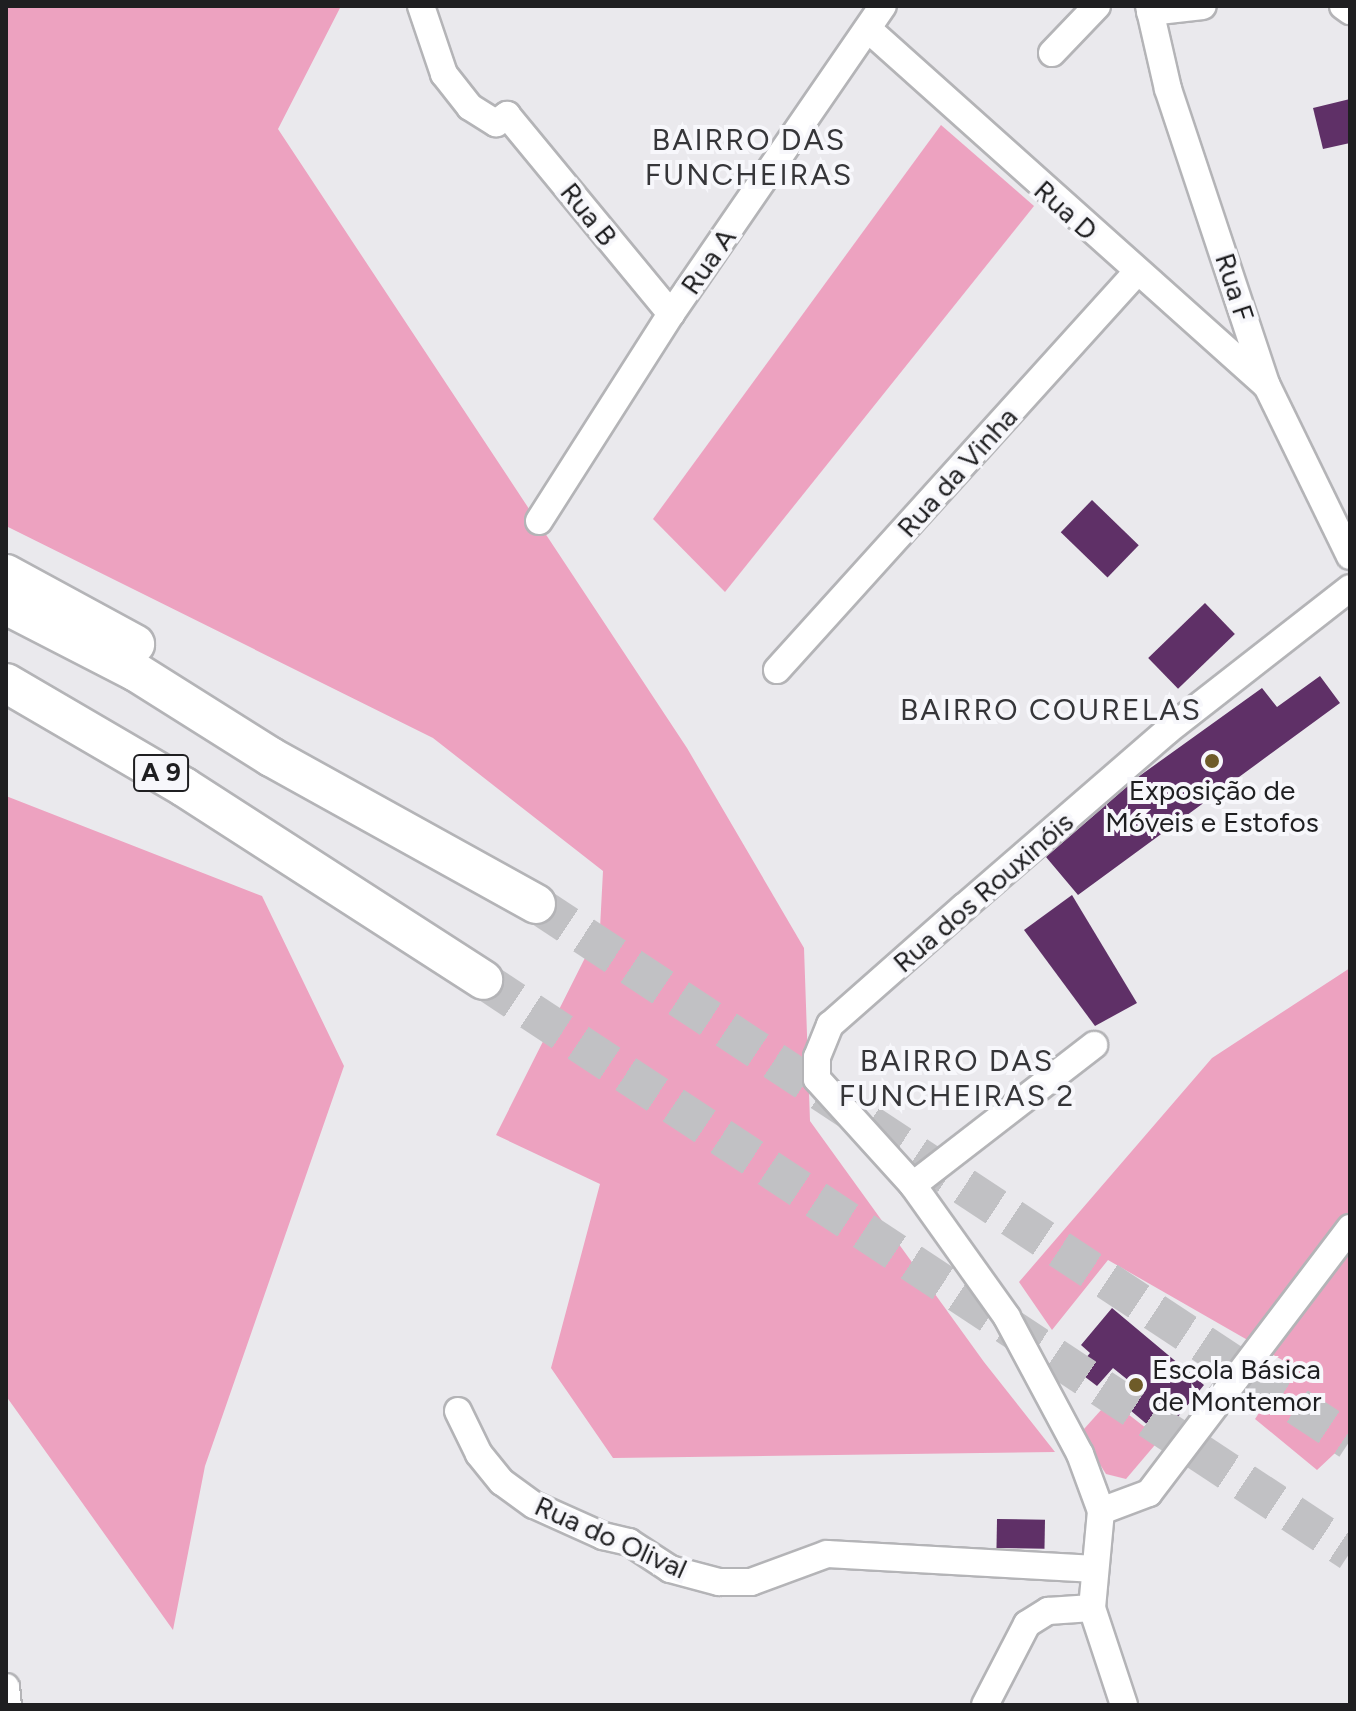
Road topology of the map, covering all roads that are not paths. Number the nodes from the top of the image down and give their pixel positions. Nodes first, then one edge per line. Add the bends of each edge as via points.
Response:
1 (421, 6) edge
2 (883, 6) edge
3 (1097, 6) edge
4 (1203, 6) edge
5 (1343, 6) edge
6 (1150, 9) edge
7 (1350, 11) edge
8 (868, 29) junction
9 (1052, 53) dead end
10 (1136, 273) junction
11 (671, 314) junction
12 (1267, 386) junction
13 (539, 521) dead end
14 (1350, 556) edge
15 (6, 574) edge
16 (1350, 588) edge
17 (6, 605) edge
18 (777, 670) dead end
19 (6, 683) edge
20 (310, 777) junction
21 (536, 904) tunnel mouth
22 (483, 980) tunnel mouth
23 (1094, 1045) dead end
24 (913, 1185) junction
25 (1350, 1228) edge
26 (458, 1411) dead end
27 (1101, 1511) junction
28 (1092, 1569) junction
29 (1092, 1608) junction
30 (6, 1687) edge
31 (8, 1705) edge
32 (985, 1705) edge
33 (1124, 1705) edge

1 - 11 street, Rua B via 444,74 470,107 496,123 507,115
2 - 8 street, Rua A
3 - 9 street
4 - 6 street
5 - 7 street
6 - 12 street, Rua F via 1168,89
8 - 10 street, Rua D
8 - 11 street, Rua A
10 - 12 street, Rua D
10 - 18 street, Rua da Vinha
11 - 13 street, Rua A
12 - 14 street, Rua F
15 - 20 highway via 123,636 226,708
16 - 24 street, Rua dos Rouxinóis via 1167,731 830,1025 817,1057 817,1079
17 - 20 highway, A 9 via 136,672
19 - 22 highway, A 9 via 197,795
20 - 21 highway, A 9
23 - 24 street
24 - 27 street via 1007,1317 1080,1454
25 - 27 street via 1149,1493
26 - 28 street, Rua do Olival via 479,1454 502,1482 534,1505 629,1542 670,1569 707,1579 751,1582 827,1554
27 - 28 street
28 - 29 street
29 - 32 street via 1048,1611 1027,1624
29 - 33 street
30 - 31 street

